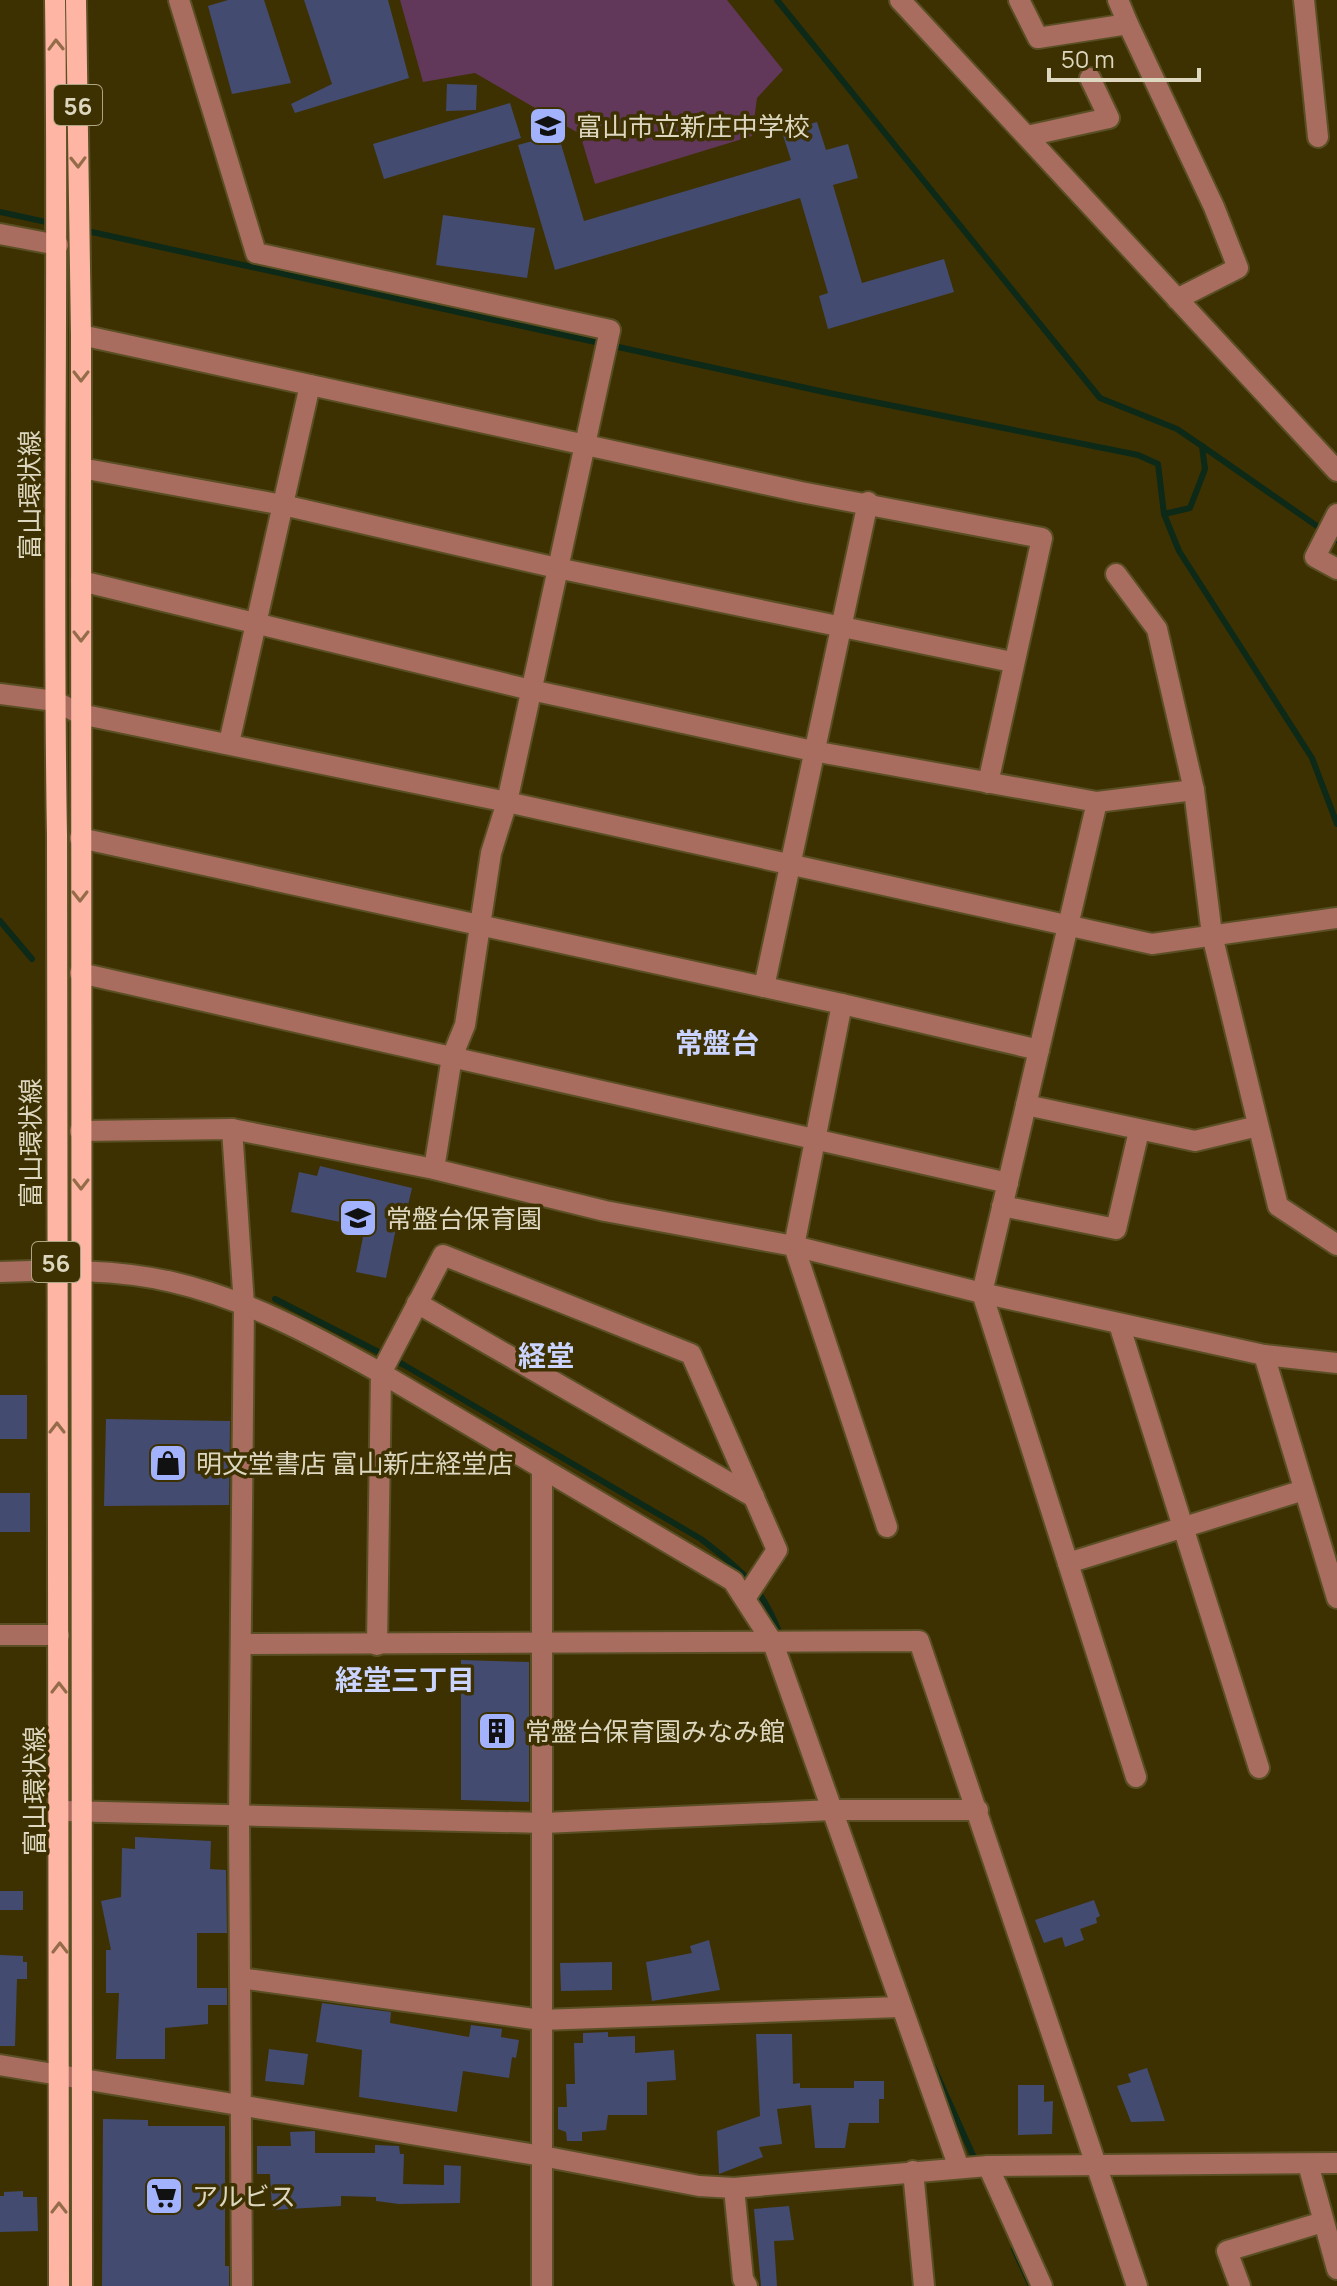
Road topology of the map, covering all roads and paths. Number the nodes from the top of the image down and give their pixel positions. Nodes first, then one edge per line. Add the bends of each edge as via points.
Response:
1 (55, 0) edge
2 (76, 0) edge
3 (179, 0) edge
4 (900, 0) edge
5 (1019, 0) edge
6 (1118, 0) edge
7 (1304, 0) edge
8 (1128, 24) junction
9 (1090, 78) dead end
10 (1027, 136) junction
11 (1318, 137) dead end
12 (68, 209) junction
13 (0, 234) edge
14 (58, 241) junction
15 (1177, 299) junction
16 (81, 335) junction
17 (310, 385) junction
18 (584, 442) junction
19 (81, 468) junction
20 (1337, 471) edge
21 (868, 502) junction
22 (283, 505) junction
23 (1337, 514) edge
24 (557, 568) junction
25 (1337, 569) edge
26 (1116, 574) dead end
27 (81, 581) junction
28 (257, 623) junction
29 (840, 625) junction
30 (1012, 662) junction
31 (531, 690) junction
32 (0, 694) edge
33 (55, 701) junction
34 (80, 714) junction
35 (229, 743) junction
36 (813, 751) junction
37 (988, 783) junction
38 (1194, 790) junction
39 (507, 802) junction
40 (1097, 802) junction
41 (80, 838) junction
42 (789, 864) junction
43 (1337, 918) edge
44 (1068, 924) junction
45 (480, 926) junction
46 (1212, 935) junction
47 (80, 973) junction
48 (764, 987) junction
49 (842, 1004) junction
50 (1039, 1050) junction
51 (452, 1057) junction
52 (1026, 1105) junction
53 (1258, 1126) junction
54 (232, 1129) junction
55 (80, 1131) junction
56 (1139, 1131) junction
57 (818, 1138) junction
58 (434, 1169) junction
59 (1008, 1183) junction
60 (1002, 1206) junction
61 (1337, 1245) edge
62 (794, 1246) junction
63 (56, 1270) junction
64 (0, 1272) edge
65 (81, 1272) junction
66 (982, 1293) junction
67 (417, 1303) junction
68 (244, 1305) junction
69 (1119, 1324) junction
70 (1264, 1355) junction
71 (1337, 1363) edge
72 (381, 1373) junction
73 (542, 1470) junction
74 (1304, 1490) junction
75 (754, 1497) junction
76 (887, 1527) dead end
77 (1183, 1527) junction
78 (1068, 1563) junction
79 (746, 1597) junction
80 (1337, 1598) edge
81 (0, 1635) edge
82 (59, 1635) junction
83 (540, 1643) junction
84 (773, 1643) junction
85 (241, 1644) junction
86 (377, 1645) junction
87 (1259, 1768) dead end
88 (1136, 1777) dead end
89 (832, 1810) junction
90 (978, 1810) junction
91 (60, 1811) junction
92 (84, 1811) junction
93 (239, 1818) junction
94 (544, 1823) junction
95 (240, 1978) junction
96 (899, 2007) junction
97 (541, 2020) junction
98 (0, 2065) edge
99 (59, 2077) junction
100 (82, 2082) junction
101 (241, 2105) junction
102 (542, 2156) junction
103 (1337, 2163) edge
104 (1308, 2164) junction
105 (1096, 2165) junction
106 (988, 2166) junction
107 (959, 2168) junction
108 (913, 2171) junction
109 (734, 2188) junction
110 (1323, 2222) junction
111 (1337, 2269) edge
112 (59, 2286) edge
113 (82, 2286) edge
114 (242, 2286) edge
115 (542, 2286) edge
116 (747, 2286) edge
117 (924, 2286) edge
118 (1042, 2286) edge
119 (1137, 2286) edge
120 (1240, 2286) edge

12 -> 1 main road, 富山環状線 / 56
2 -> 12 main road, 富山環状線 / 56
3 - 18 street via 256,253 610,330
4 - 10 street
5 - 8 street via 1038,38
6 - 8 street
7 - 11 street
8 - 15 street via 1238,268
9 - 10 street via 1109,118
10 - 15 street
12 - 14 main road, 富山環状線 / 56
12 - 16 main road, 富山環状線 / 56 via 79,242
13 - 14 street
14 - 33 main road, 富山環状線 / 56
15 - 20 street
16 - 17 street
16 -> 19 main road, 富山環状線 / 56
17 - 18 street
17 - 22 street
18 - 21 street via 801,492
18 - 24 street
19 - 22 street
19 - 27 main road, 富山環状線 / 56
21 - 29 street
21 - 30 street via 1042,538
22 - 24 street
22 - 28 street
23 - 25 street via 1315,557
24 - 29 street
24 - 31 street
26 - 38 street via 1157,629
27 - 28 street
27 -> 34 main road, 富山環状線 / 56
28 - 31 street
28 - 35 street
29 - 30 street
29 - 36 street
30 - 37 street
31 - 36 street
31 - 39 street
32 - 33 street
33 - 34 street
33 - 63 main road, 富山環状線 / 56
34 - 35 street
34 - 41 main road, 富山環状線 / 56
35 - 39 street
36 - 37 street
36 - 42 street
37 - 40 street
38 - 40 street
38 - 46 street
39 - 42 street
39 - 45 street via 491,853
40 - 44 street
41 - 45 street
41 -> 47 main road, 富山環状線 / 56
42 - 44 street
42 - 48 street
43 - 46 street
44 - 46 street via 1152,944
44 - 50 street
45 - 48 street
45 - 51 street via 465,1025
46 - 53 street
47 - 51 street
47 - 55 main road, 富山環状線 / 56
48 - 49 street
49 - 50 street
49 - 57 street
50 - 52 street
51 - 57 street
51 - 58 street
52 - 56 street
52 - 59 street
53 - 56 street via 1195,1141
53 - 61 street via 1278,1206
54 - 55 street
54 - 58 street
54 - 68 street
55 -> 65 main road, 富山環状線 / 56
56 - 60 street via 1116,1229
57 - 59 street
57 - 62 street
58 - 62 street via 605,1211
59 - 60 street
60 - 66 street
62 - 66 street
62 - 76 street
63 - 64 street
63 - 65 street
82 -> 63 main road, 富山環状線 / 56
65 - 68 street via 172,1281
65 - 92 main road, 富山環状線 / 56
66 - 69 street
66 - 78 street
67 - 72 street
67 - 75 street
67 - 75 street via 443,1255 691,1354
68 - 72 street
68 - 85 street
69 - 70 street
69 - 77 street
70 - 71 street
70 - 74 street
72 - 73 street
72 - 86 street
73 - 79 street via 699,1559 733,1581
73 - 83 street
74 - 77 street
74 - 80 street
75 - 79 street via 777,1550
77 - 78 street
77 - 87 street
78 - 88 street
79 - 84 street
81 - 82 street
91 -> 82 main road, 富山環状線 / 56
83 - 84 street
83 - 86 street
83 - 94 street
84 - 89 street
84 - 90 street via 919,1641
85 - 86 street
85 - 93 street
89 - 90 street
89 - 94 street
89 - 96 street
90 - 105 street
91 - 92 street
99 -> 91 main road, 富山環状線 / 56
92 - 93 street
92 - 100 main road, 富山環状線 / 56
93 - 94 street
93 - 95 street
94 - 97 street
95 - 97 street
95 - 101 street
96 - 97 street
96 - 107 street
97 - 102 street
98 - 99 street
99 - 100 street
112 -> 99 main road, 富山環状線 / 56
100 - 101 street
100 - 113 main road, 富山環状線 / 56
101 - 102 street
101 - 114 street
102 - 109 street
102 - 115 street
103 - 104 street
104 - 105 street
104 - 110 street
105 - 106 street
105 - 119 street
106 - 107 street
106 - 118 street
107 - 108 street
108 - 109 street
108 - 117 street
109 - 116 street
110 - 111 street
110 - 120 street via 1227,2251

